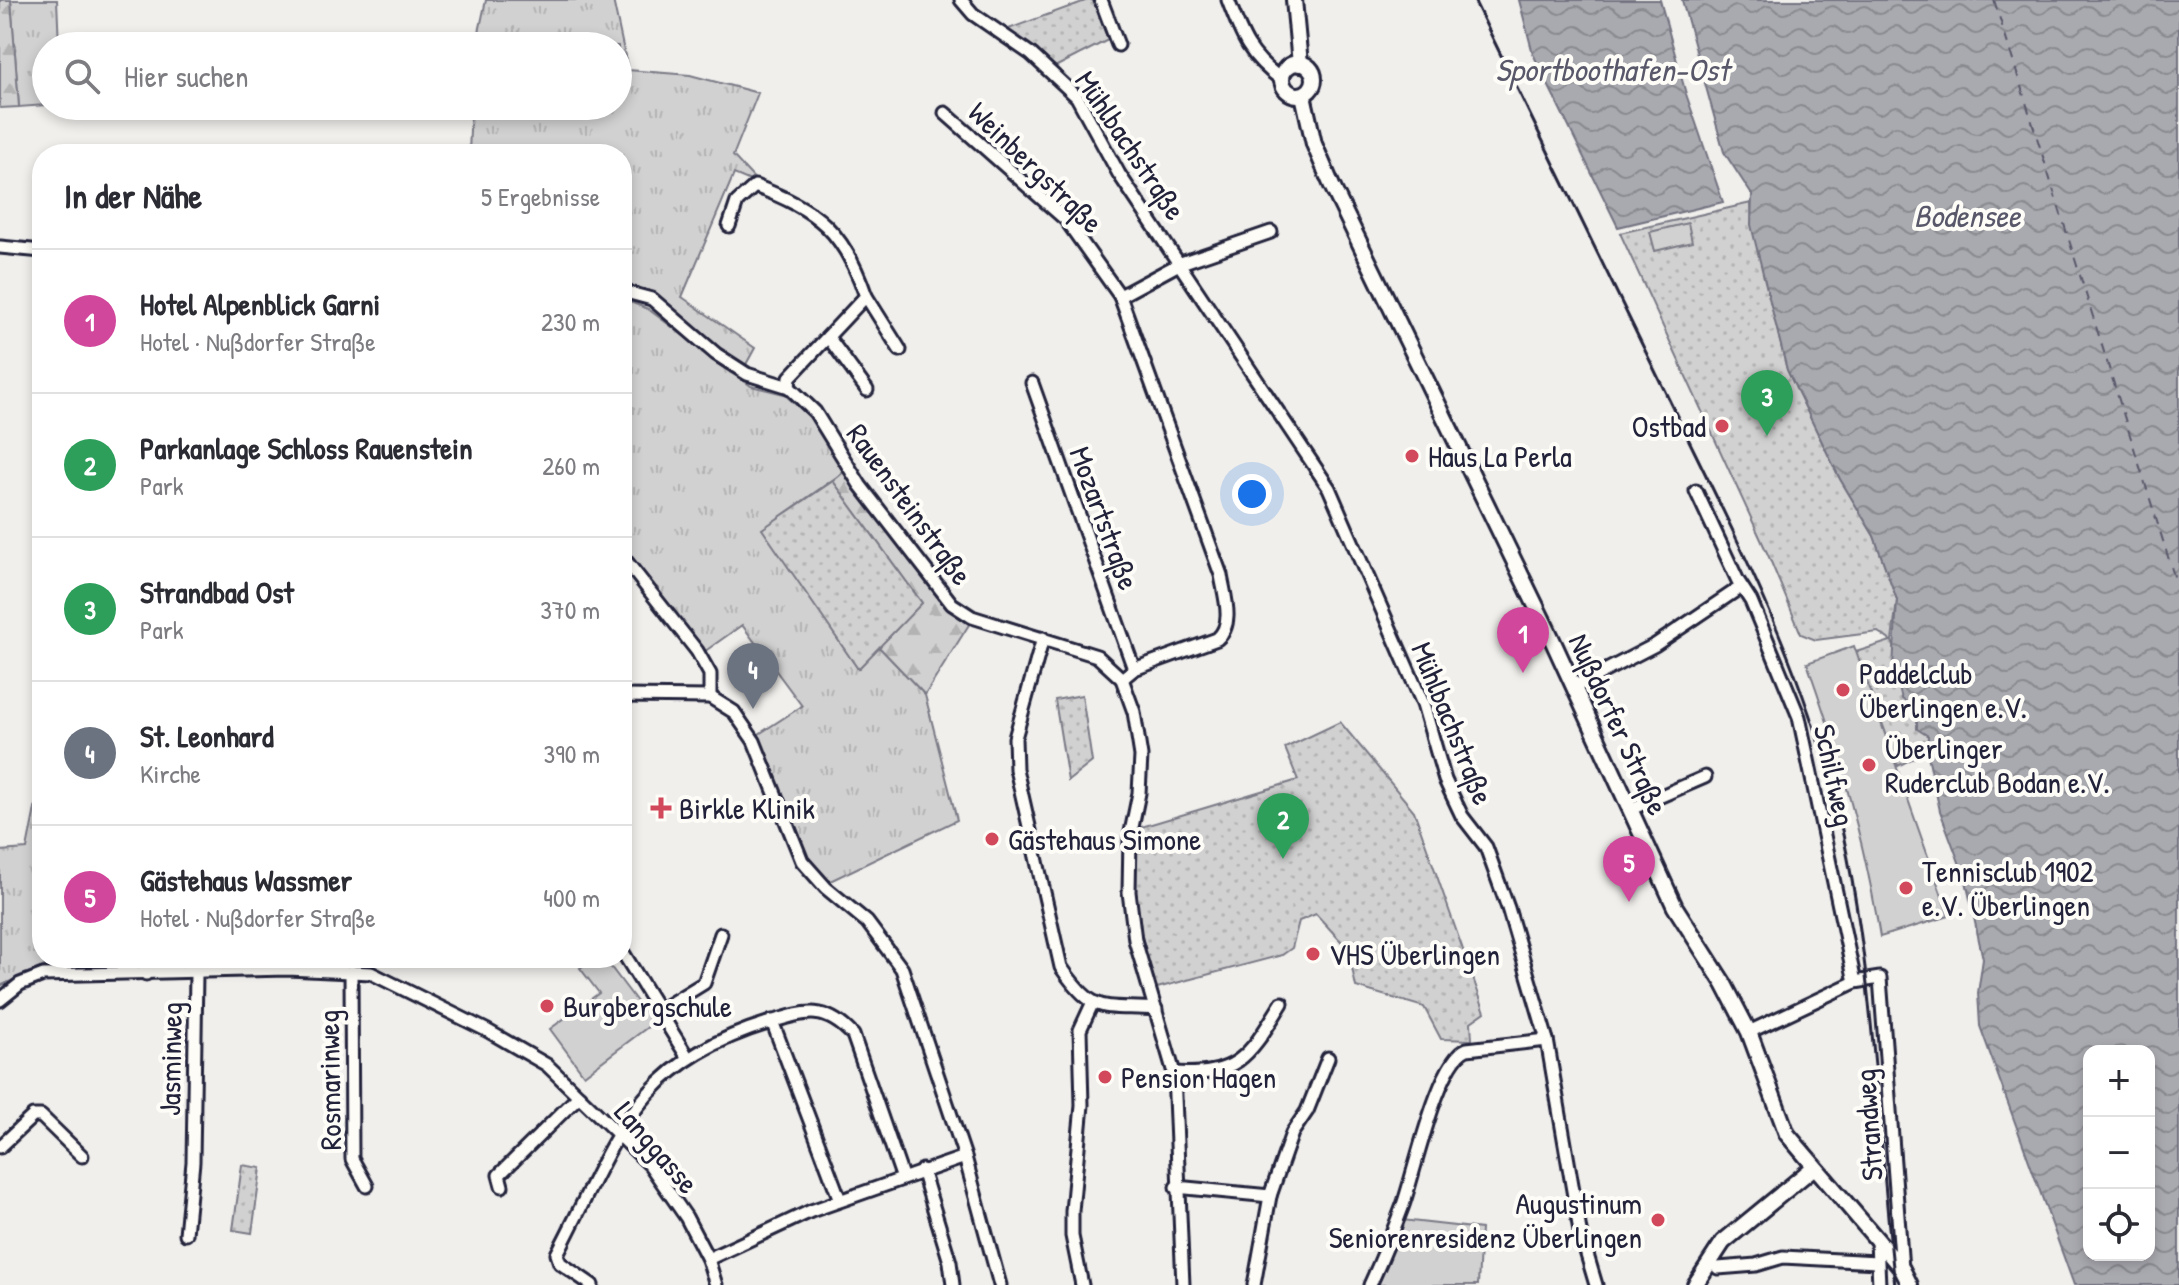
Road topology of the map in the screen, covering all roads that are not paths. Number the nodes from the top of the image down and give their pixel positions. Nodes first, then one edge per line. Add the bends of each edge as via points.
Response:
1 (961, 0) edge
2 (1101, 0) edge
3 (1228, 0) edge
4 (1294, 0) edge
5 (1118, 45) dead end
6 (1300, 64) junction
7 (1282, 80) junction
8 (1303, 95) junction
9 (945, 113) dead end
10 (729, 226) dead end
11 (1271, 232) dead end
12 (0, 247) edge
13 (32, 250) edge
14 (1181, 263) junction
15 (632, 294) edge
16 (866, 296) junction
17 (1120, 296) junction
18 (828, 337) junction
19 (900, 350) dead end
20 (1032, 383) dead end
21 (789, 387) junction
22 (867, 390) dead end
23 (1696, 491) dead end
24 (632, 569) edge
25 (1741, 587) junction
26 (1043, 638) junction
27 (1134, 669) junction
28 (1122, 679) junction
29 (1574, 687) junction
30 (632, 696) edge
31 (710, 697) junction
32 (1705, 777) dead end
33 (1631, 809) junction
34 (721, 934) dead end
35 (632, 967) edge
36 (146, 968) edge
37 (251, 968) edge
38 (324, 968) edge
39 (351, 971) junction
40 (146, 974) junction
41 (196, 974) junction
42 (1855, 982) junction
43 (0, 1000) edge
44 (1282, 1003) dead end
45 (1092, 1004) junction
46 (1156, 1009) junction
47 (660, 1010) junction
48 (772, 1021) junction
49 (1749, 1032) junction
50 (1547, 1040) junction
51 (688, 1058) junction
52 (1328, 1058) dead end
53 (1174, 1073) junction
54 (579, 1096) junction
55 (617, 1132) junction
56 (0, 1147) edge
57 (82, 1156) dead end
58 (965, 1157) junction
59 (1813, 1168) junction
60 (922, 1170) junction
61 (902, 1176) junction
62 (367, 1186) dead end
63 (502, 1186) dead end
64 (1176, 1187) junction
65 (1270, 1196) junction
66 (840, 1200) junction
67 (186, 1234) dead end
68 (1877, 1241) junction
69 (708, 1259) junction
70 (1877, 1262) junction
71 (1898, 1265) junction
72 (1718, 1268) dead end
73 (592, 1285) edge
74 (716, 1285) edge
75 (953, 1285) edge
76 (1000, 1285) edge
77 (1082, 1285) edge
78 (1183, 1285) edge
79 (1254, 1285) edge
80 (1370, 1285) edge
81 (1596, 1285) edge
82 (1695, 1285) edge
83 (1879, 1285) edge
84 (1910, 1285) edge

1 - 14 street, Mühlbachstraße via 1077,97 1119,174
2 - 5 street
3 - 7 street via 1246,45 1259,64
4 - 6 street, Nußdorfer Straße
6 - 7 street via 1288,68
6 - 8 street, Nußdorfer Straße via 1314,77
7 - 8 street via 1289,92
8 - 29 street, Nußdorfer Straße via 1314,144 1332,186
9 - 17 street, Weinbergstraße via 1066,220
10 - 16 street via 737,202 755,186 809,209 852,256
11 - 14 street, Mühlbachstraße
12 - 13 street
14 - 17 street
14 - 50 street, Mühlbachstraße via 1329,488 1423,704 1445,780 1462,816 1486,847
15 - 21 street, Rauensteinstraße via 652,299 747,374
16 - 18 street
16 - 19 street
17 - 27 street, Weinbergstraße via 1221,575 1227,621 1217,639
18 - 21 street via 790,377
18 - 22 street
20 - 27 street, Mozartstraße
21 - 26 street, Rauensteinstraße via 815,412 860,485 952,604 972,617
23 - 25 street, Schilfweg
24 - 31 street via 697,651 710,674
25 - 29 street via 1655,645
25 - 42 street, Schilfweg via 1799,717
26 - 28 street, Rauensteinstraße via 1097,656
26 - 45 street via 1015,738 1016,769 1061,967
27 - 28 street, Weinbergstraße
28 - 46 street via 1141,756 1129,892 1135,940
29 - 33 street, Nußdorfer Straße
30 - 31 street
31 - 58 street via 734,712 754,741 802,861 867,922 902,969
32 - 33 street
33 - 49 street, Nußdorfer Straße via 1675,907
34 - 47 street via 704,983
35 - 47 street
36 - 40 street
37 - 41 street, Langgasse
38 - 39 street, Langgasse
39 - 54 street, Langgasse via 371,973 424,998 536,1059
39 - 62 street, Rosmarinweg via 352,1159
40 - 41 street, Langgasse
40 - 43 street, Langgasse via 43,975
41 - 67 street, Jasminweg
42 - 49 street
42 - 71 street, Strandweg via 1880,978
44 - 53 street via 1250,1053 1231,1068 1204,1075
45 - 46 street
45 - 77 street via 1080,1030 1082,1105 1072,1211
46 - 53 street
47 - 51 street
48 - 51 street via 729,1035
48 - 61 street via 824,1013 853,1035
48 - 66 street
49 - 59 street, Nußdorfer Straße via 1787,1134
50 - 80 street via 1457,1054 1436,1098 1404,1202
50 - 81 street, Mühlbachstraße via 1580,1231
51 - 55 street via 648,1092
52 - 65 street via 1307,1111 1292,1133
53 - 64 street
54 - 55 street, Langgasse
54 - 63 street via 499,1175
55 - 69 street, Langgasse via 650,1165
55 - 73 street via 557,1254 560,1263
56 - 57 street via 33,1116 41,1116
58 - 60 street
58 - 76 street
59 - 68 street, Nußdorfer Straße
59 - 82 street via 1723,1242
60 - 61 street
60 - 75 street
61 - 66 street
64 - 65 street
64 - 78 street
65 - 79 street
66 - 69 street
68 - 70 street
68 - 71 street, Nußdorfer Straße
69 - 74 street, Langgasse
70 - 72 street via 1783,1257
70 - 83 street
71 - 84 street, Nußdorfer Straße

